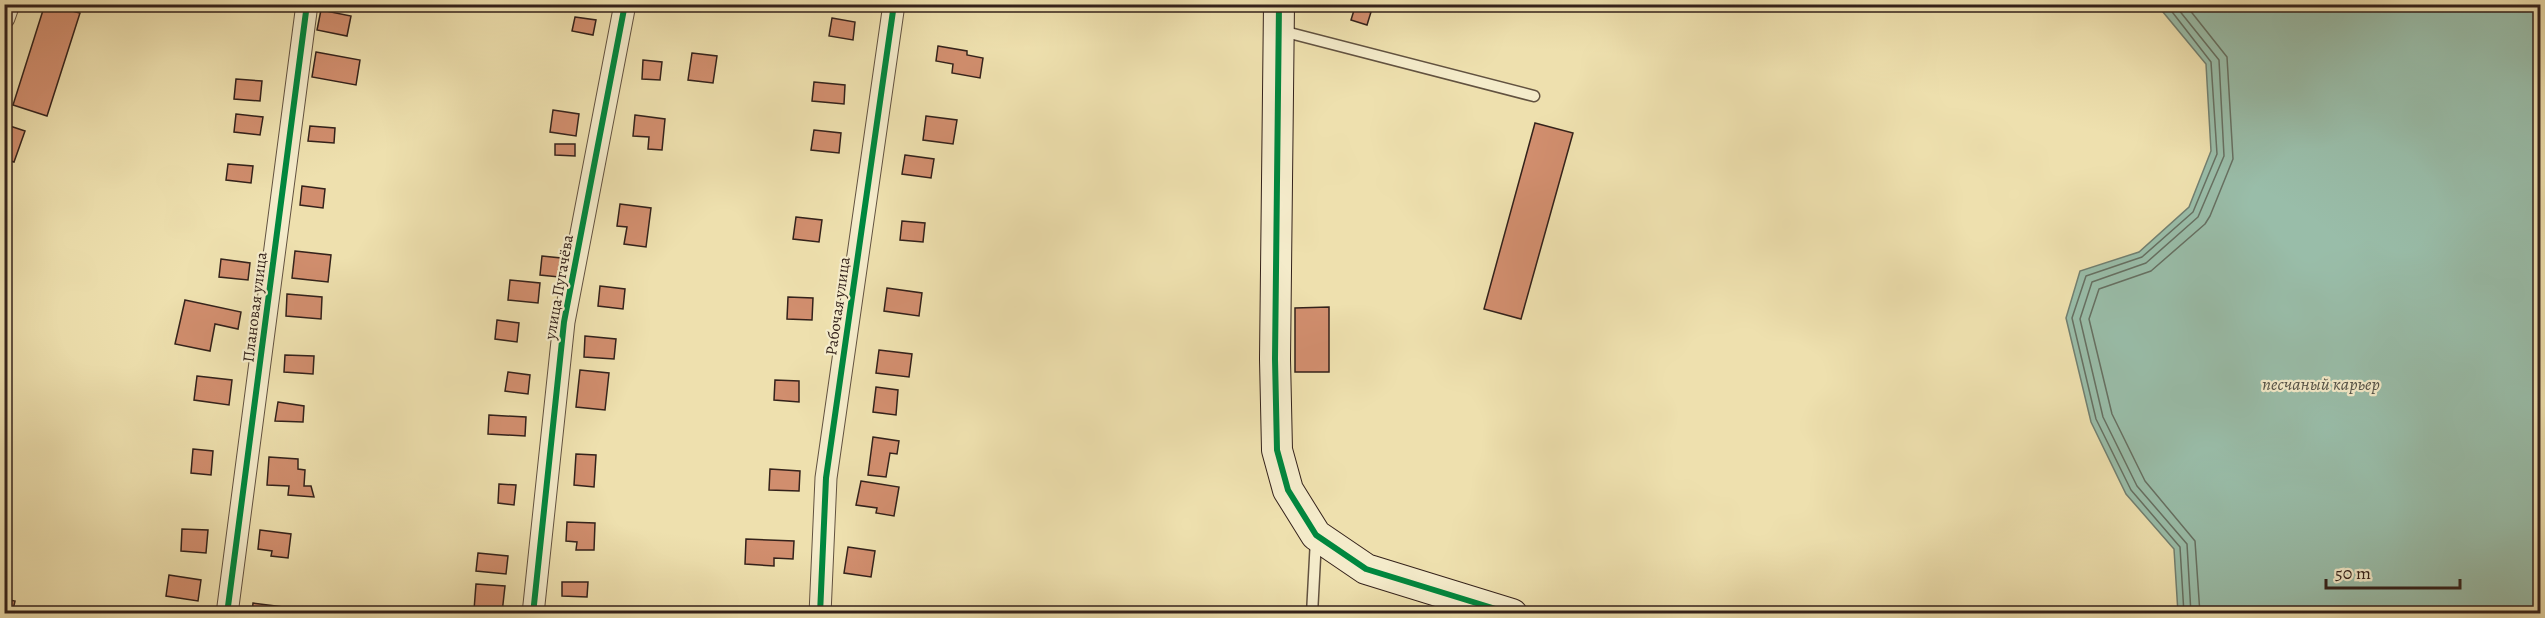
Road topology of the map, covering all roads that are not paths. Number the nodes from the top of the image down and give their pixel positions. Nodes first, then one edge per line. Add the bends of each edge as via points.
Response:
1 (9, 4) edge
2 (307, 4) edge
3 (625, 4) edge
4 (894, 4) edge
5 (4, 18) edge
6 (1279, 18) edge
7 (1534, 96) dead end
8 (1316, 535) junction
9 (227, 614) edge
10 (533, 614) edge
11 (820, 614) edge
12 (1312, 614) edge
13 (1512, 614) edge

1 - 5 street
2 - 9 street, Плановая улица
3 - 10 street, улица Пугачёва via 564,322
4 - 11 street, Рабочая улица via 826,478
6 - 7 lane
6 - 8 street via 1277,450 1288,490
8 - 12 lane
8 - 13 street via 1366,569

